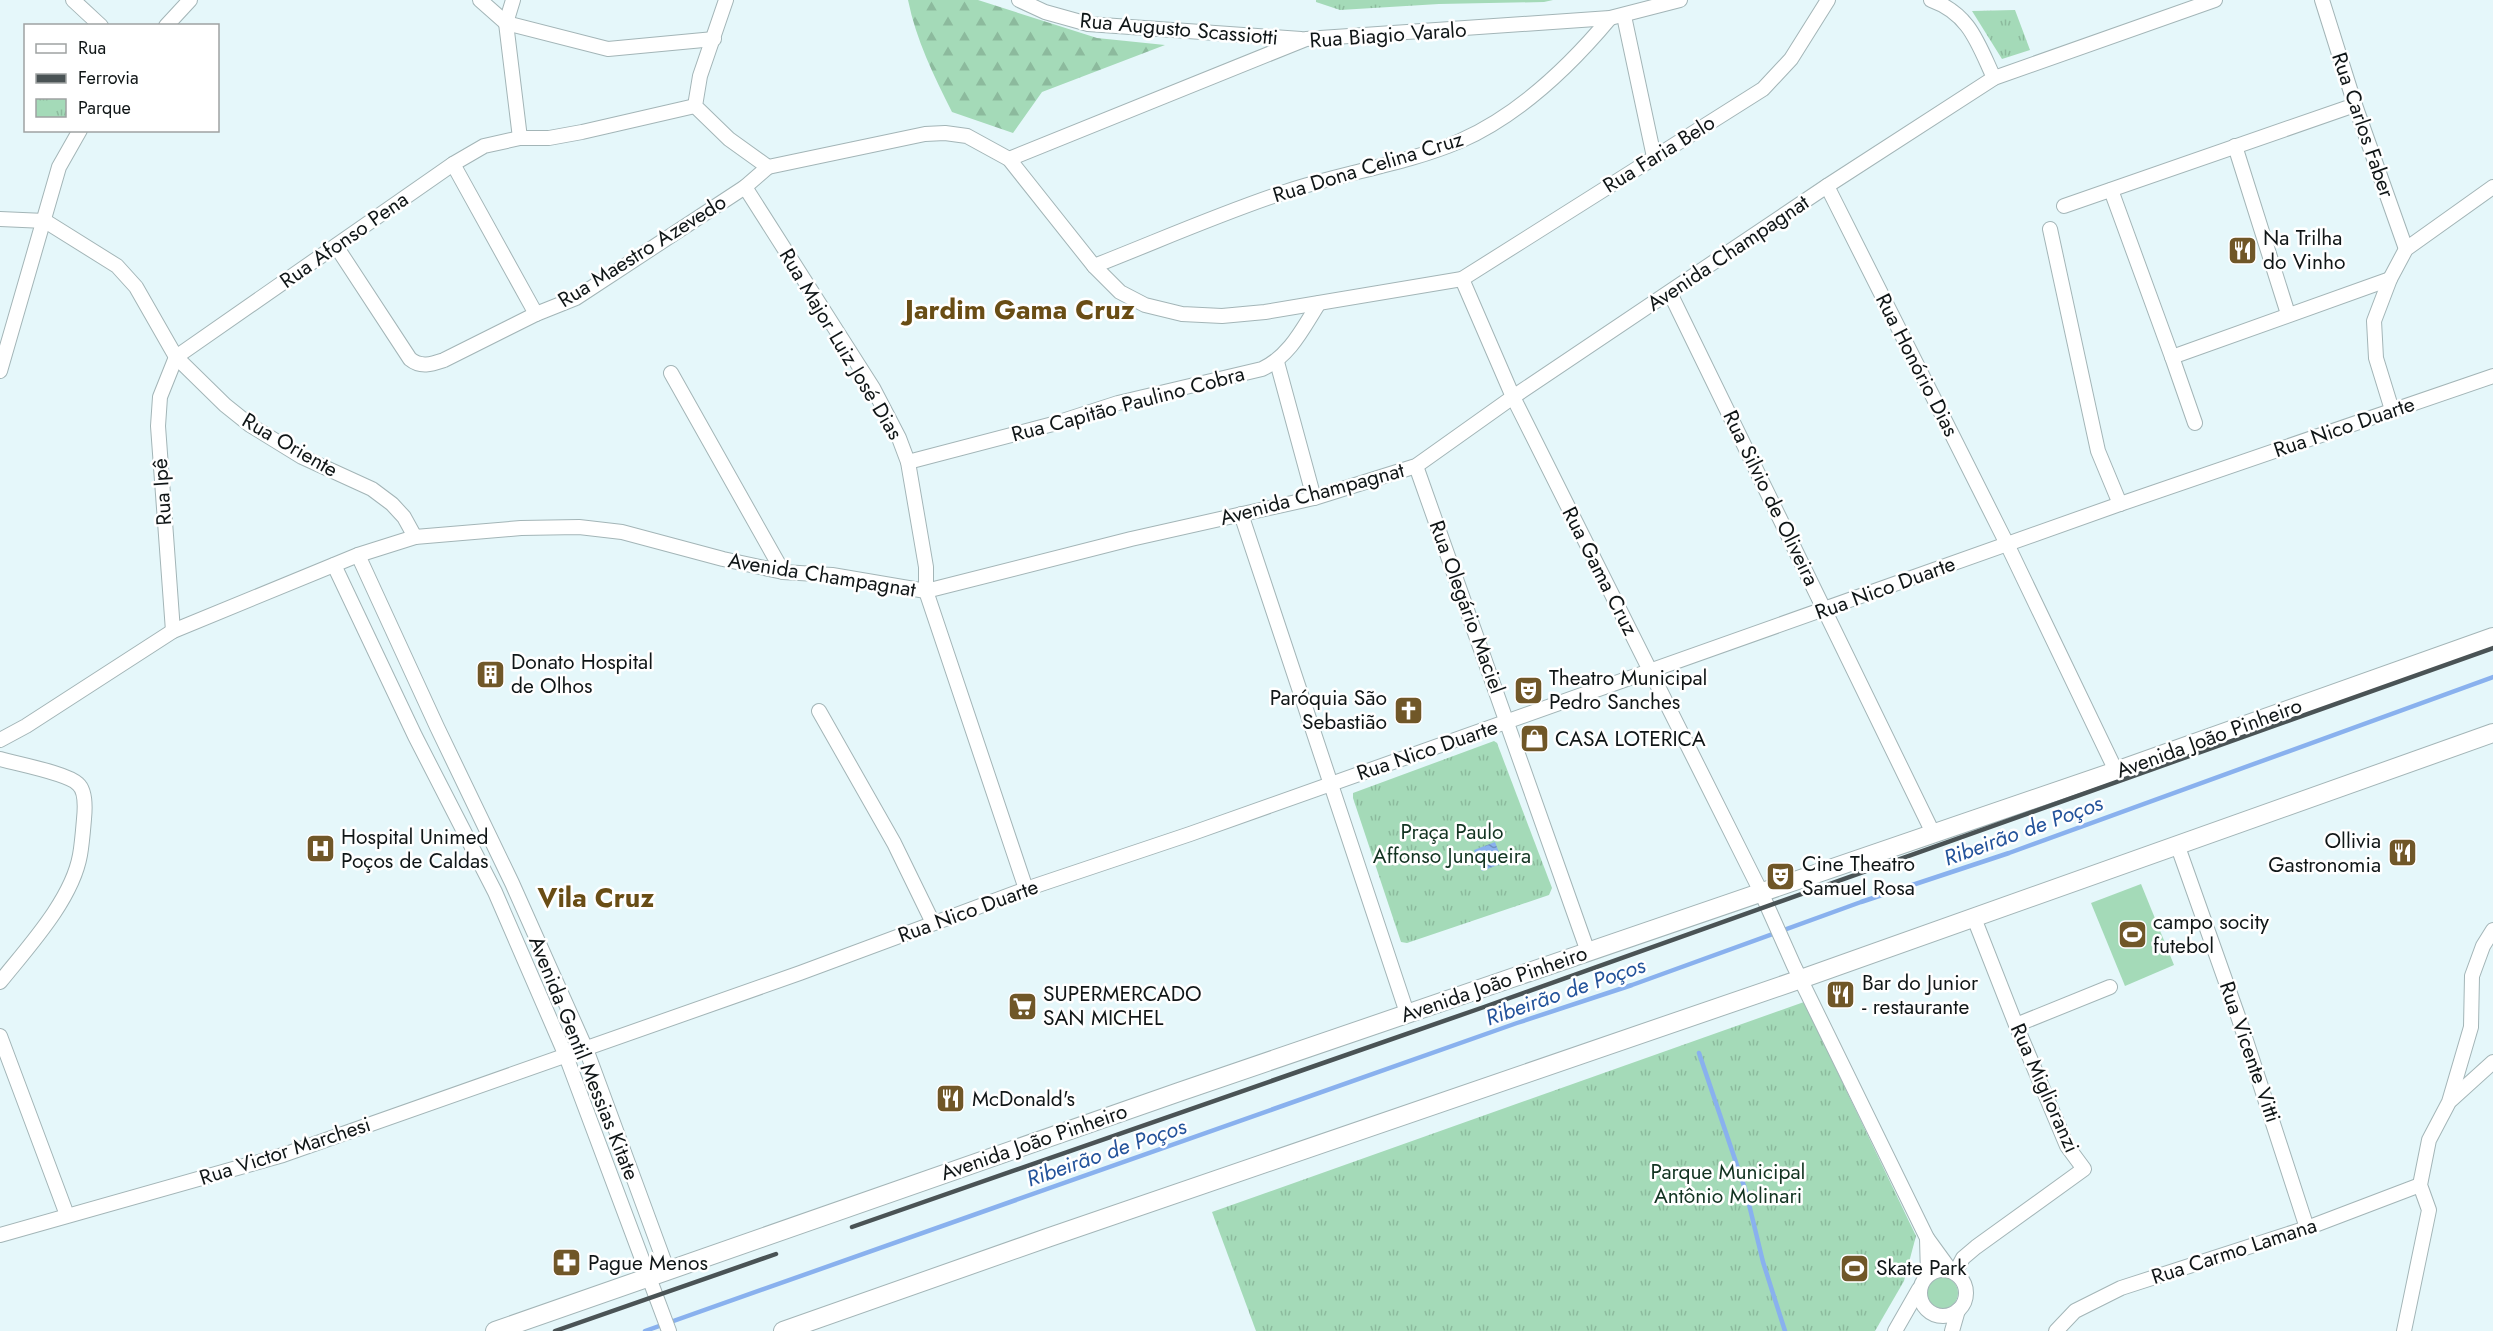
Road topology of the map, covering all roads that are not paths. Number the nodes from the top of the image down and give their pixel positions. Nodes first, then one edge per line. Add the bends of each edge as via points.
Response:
1 (73, 0) edge
2 (189, 0) edge
3 (480, 0) edge
4 (513, 0) edge
5 (726, 0) edge
6 (1019, 0) edge
7 (1680, 0) edge
8 (1828, 0) edge
9 (1931, 0) edge
10 (2215, 0) edge
11 (2322, 0) edge
12 (1617, 17) junction
13 (506, 23) junction
14 (99, 24) edge
15 (168, 24) edge
16 (714, 39) junction
17 (1306, 39) junction
18 (1994, 78) junction
19 (2355, 105) junction
20 (695, 106) junction
21 (79, 132) edge
22 (520, 138) junction
23 (2235, 146) junction
24 (1654, 157) junction
25 (1009, 159) junction
26 (453, 164) junction
27 (768, 167) junction
28 (1827, 186) junction
29 (745, 187) junction
30 (2493, 187) edge
31 (2111, 190) junction
32 (2064, 206) dead end
33 (0, 219) edge
34 (45, 221) junction
35 (2050, 229) dead end
36 (336, 246) junction
37 (2406, 249) junction
38 (1095, 266) junction
39 (1462, 279) junction
40 (2390, 279) junction
41 (1670, 293) junction
42 (1319, 303) junction
43 (536, 314) junction
44 (2288, 314) junction
45 (176, 357) junction
46 (2172, 357) junction
47 (1277, 362) junction
48 (0, 371) edge
49 (671, 373) dead end
50 (2493, 376) edge
51 (1513, 397) junction
52 (2392, 410) junction
53 (2195, 423) dead end
54 (908, 462) junction
55 (1416, 466) junction
56 (1314, 498) junction
57 (2120, 504) junction
58 (1241, 514) junction
59 (415, 537) junction
60 (2007, 544) junction
61 (358, 555) junction
62 (334, 565) junction
63 (783, 572) junction
64 (926, 591) junction
65 (1825, 609) junction
66 (173, 631) junction
67 (2493, 637) edge
68 (1650, 670) junction
69 (819, 711) dead end
70 (1508, 722) junction
71 (436, 727) junction
72 (2493, 732) edge
73 (415, 736) junction
74 (0, 740) edge
75 (0, 759) edge
76 (2116, 771) junction
77 (1329, 784) junction
78 (1933, 833) junction
79 (2177, 844) junction
80 (512, 883) junction
81 (1026, 889) junction
82 (495, 892) junction
83 (1761, 892) junction
84 (1974, 918) junction
85 (933, 923) junction
86 (2493, 930) edge
87 (1588, 952) junction
88 (1801, 979) junction
89 (0, 981) edge
90 (2109, 987) dead end
91 (1407, 1013) junction
92 (2016, 1025) junction
93 (0, 1036) edge
94 (586, 1049) junction
95 (566, 1056) junction
96 (2493, 1062) edge
97 (2449, 1102) junction
98 (2420, 1185) junction
99 (67, 1215) junction
100 (2307, 1228) junction
101 (0, 1235) edge
102 (1928, 1238) junction
103 (667, 1269) junction
104 (1953, 1272) junction
105 (1928, 1275) junction
106 (649, 1276) junction
107 (1919, 1289) junction
108 (1952, 1313) junction
109 (495, 1331) edge
110 (669, 1331) edge
111 (783, 1331) edge
112 (1895, 1331) edge
113 (1940, 1331) edge
114 (1952, 1331) edge
115 (2056, 1331) edge
116 (2404, 1331) edge

1 - 14 street
2 - 15 street
3 - 13 street
4 - 13 street
5 - 16 street
6 - 17 street, Rua Augusto Scassiotti via 1088,24
7 - 12 street, Rua Biagio Varalo
8 - 24 street, Rua Faria Belo via 1791,59 1763,89
9 - 18 street via 1971,27
10 - 18 street, Avenida Champagnat
11 - 19 street, Rua Carlos Faber
12 - 17 street, Rua Biagio Varalo
12 - 24 street
12 - 38 street, Rua Dona Celina Cruz via 1540,89 1496,122 1460,141 1284,192
13 - 16 street via 608,49
13 - 22 street
16 - 20 street via 700,76
17 - 25 street, Rua Biagio Varalo
18 - 28 street, Avenida Champagnat
19 - 23 street
19 - 37 street, Rua Carlos Faber
20 - 22 street, Rua Afonso Pena via 582,132
20 - 27 street via 729,139
21 - 34 street via 59,167
22 - 26 street, Rua Afonso Pena via 484,146
23 - 31 street
23 - 44 street
24 - 39 street, Rua Faria Belo
25 - 27 street via 967,136 935,134
25 - 38 street
26 - 36 street, Rua Afonso Pena
26 - 43 street, Rua Maestro Azevedo
27 - 29 street, Rua Maestro Azevedo
28 - 41 street, Avenida Champagnat
28 - 60 street, Rua Honório Dias
29 - 43 street, Rua Maestro Azevedo via 576,298
29 - 54 street, Rua Major Luiz José Dias via 873,388
30 - 37 street
31 - 32 street
31 - 46 street
33 - 34 street
34 - 45 street, Rua Oriente via 128,276
34 - 48 street
35 - 57 street via 2098,451
36 - 43 street via 410,359 419,364 444,360
36 - 45 street, Rua Afonso Pena
37 - 40 street
38 - 42 street via 1120,292 1145,305 1182,314 1222,316
39 - 42 street
39 - 51 street, Rua Gama Cruz
40 - 44 street
40 - 52 street via 2374,321 2376,358
41 - 51 street, Avenida Champagnat
41 - 65 street, Rua Silvio de Oliveira
42 - 47 street via 1290,349
44 - 46 street
45 - 59 street, Rua Oriente via 250,425 302,457 372,489 392,504
45 - 66 street, Rua Ipê via 160,397 158,426
46 - 53 street
47 - 54 street, Rua Capitão Paulino Cobra
47 - 56 street
49 - 63 street
50 - 52 street, Rua Nico Duarte
51 - 55 street, Avenida Champagnat
51 - 68 street, Rua Gama Cruz
52 - 57 street, Rua Nico Duarte
54 - 64 street, Rua Major Luiz José Dias via 926,567
55 - 56 street, Avenida Champagnat
55 - 70 street, Rua Olegário Maciel
56 - 58 street, Avenida Champagnat
57 - 60 street, Rua Nico Duarte
58 - 64 street, Avenida Champagnat
58 - 77 street
59 - 61 street, Avenida Champagnat
59 - 63 street, Avenida Champagnat via 579,527 622,532
60 - 65 street, Rua Nico Duarte
60 - 76 street, Rua Honório Dias
61 - 62 street, Avenida Champagnat
61 - 71 street, Avenida Gentil Messias Kitate
62 - 66 street, Avenida Champagnat
62 - 73 street, Avenida Gentil Messias Kitate
63 - 64 street, Avenida Champagnat via 832,575
64 - 81 street, Rua Major Luiz José Dias
65 - 68 street, Rua Nico Duarte
65 - 78 street, Rua Silvio de Oliveira
66 - 74 street, Avenida Champagnat
67 - 76 main road, Avenida João Pinheiro
68 - 70 street, Rua Nico Duarte
68 - 83 street, Rua Gama Cruz
69 - 85 street via 894,843
70 - 77 street, Rua Nico Duarte
70 - 87 street, Rua Olegário Maciel
71 - 73 street
71 - 80 street, Avenida Gentil Messias Kitate
72 - 79 main road
73 - 82 street, Avenida Gentil Messias Kitate
75 - 89 street via 76,782 83,794 84,812 80,856 64,895
76 - 78 main road, Avenida João Pinheiro
77 - 81 street, Rua Nico Duarte
77 - 91 street
78 - 83 main road, Avenida João Pinheiro
79 - 84 main road
79 - 100 street, Rua Vicente Vitti
80 - 82 street
80 - 94 street, Avenida Gentil Messias Kitate
81 - 85 street, Rua Nico Duarte
82 - 95 street, Avenida Gentil Messias Kitate
83 - 87 main road, Avenida João Pinheiro
83 - 88 street, Rua Gama Cruz
84 - 88 main road
84 - 92 street, Rua Miglioranzi
85 - 94 street, Rua Nico Duarte
86 - 97 street via 2472,976 2471,1027
87 - 91 main road, Avenida João Pinheiro
88 - 102 street, Rua Gama Cruz
88 - 111 main road
90 - 92 street
91 - 103 main road, Avenida João Pinheiro
92 - 104 street, Rua Miglioranzi via 2067,1146 2084,1169 1976,1247
93 - 99 street
94 - 95 street, Rua Nico Duarte
94 - 103 street, Avenida Gentil Messias Kitate
95 - 99 street, Rua Victor Marchesi via 283,1155
95 - 106 street, Avenida Gentil Messias Kitate
96 - 97 street
97 - 98 street via 2429,1140
98 - 100 street, Rua Carmo Lamana
98 - 116 street via 2429,1210
99 - 101 street, Rua Victor Marchesi
100 - 115 street, Rua Carmo Lamana via 2121,1288 2075,1311
102 - 104 street, Rua Gama Cruz
102 - 105 street
103 - 106 main road, Avenida João Pinheiro
104 - 105 street via 1935,1271
104 - 108 street via 1966,1290 1965,1298
105 - 107 street
106 - 109 main road, Avenida João Pinheiro
106 - 110 street, Avenida Gentil Messias Kitate
107 - 108 street via 1922,1304 1932,1314
107 - 112 street
108 - 113 street
108 - 114 street

